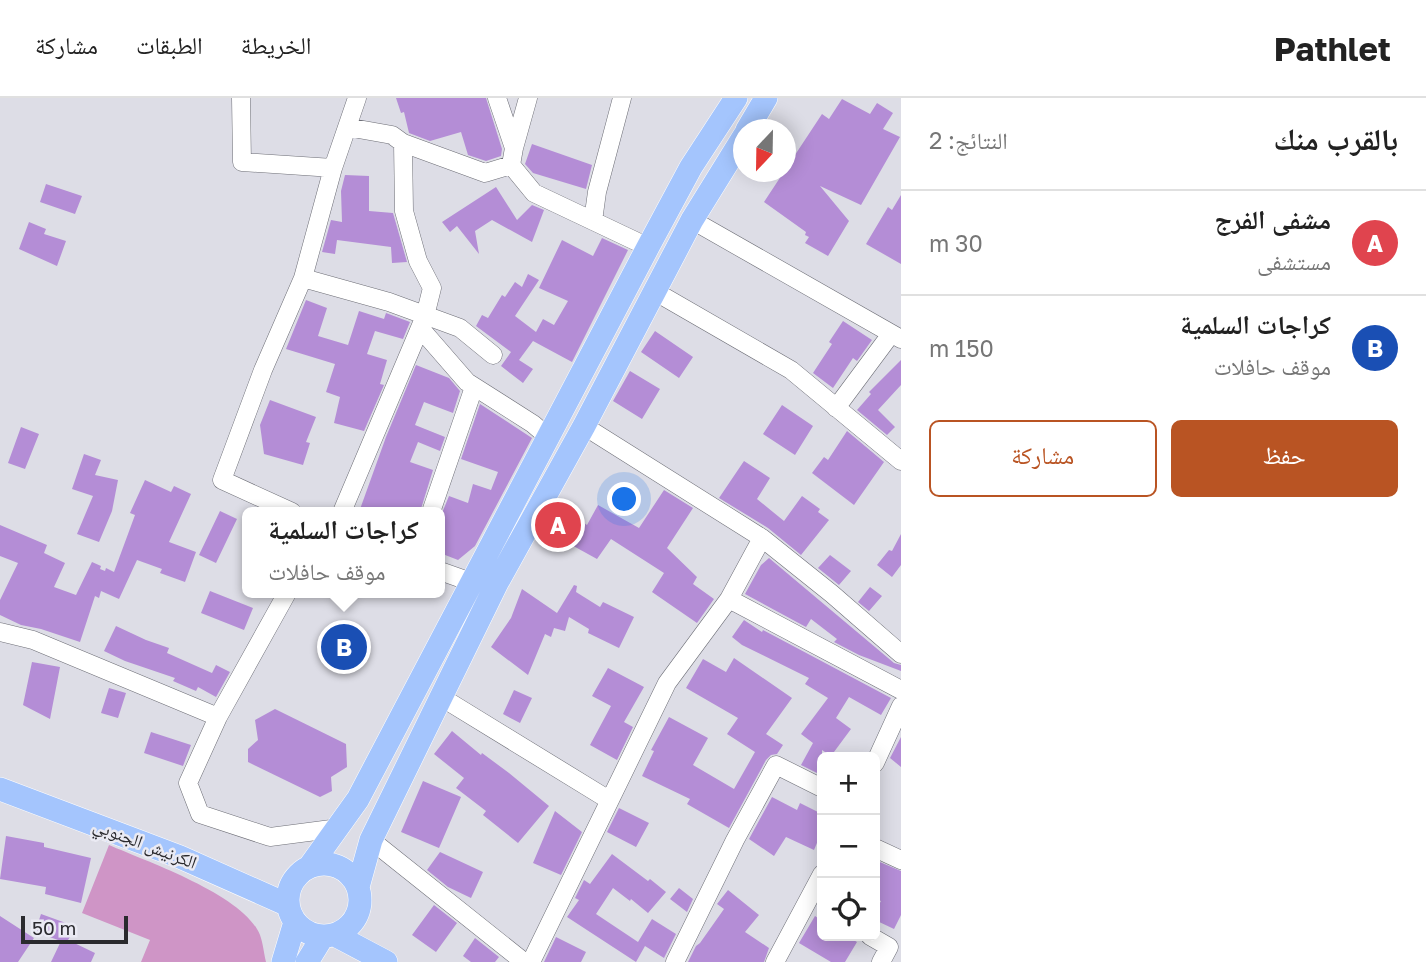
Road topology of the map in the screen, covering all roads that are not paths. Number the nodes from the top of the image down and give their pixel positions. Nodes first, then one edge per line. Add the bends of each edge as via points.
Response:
1 (241, 98) edge
2 (357, 98) edge
3 (497, 98) edge
4 (528, 98) edge
5 (622, 98) edge
6 (736, 98) edge
7 (766, 98) edge
8 (754, 119) edge
9 (347, 127) junction
10 (403, 143) junction
11 (733, 154) edge
12 (512, 156) junction
13 (333, 168) junction
14 (692, 220) junction
15 (593, 221) junction
16 (648, 247) junction
17 (303, 278) junction
18 (654, 291) junction
19 (423, 322) junction
20 (896, 336) edge
21 (493, 355) dead end
22 (474, 387) junction
23 (836, 408) junction
24 (584, 426) junction
25 (548, 437) junction
26 (901, 461) edge
27 (281, 507) edge
28 (344, 507) edge
29 (433, 507) edge
30 (762, 538) junction
31 (445, 573) edge
32 (471, 582) junction
33 (497, 583) junction
34 (284, 598) edge
35 (729, 599) junction
36 (0, 632) edge
37 (901, 653) edge
38 (901, 690) edge
39 (440, 697) junction
40 (901, 706) edge
41 (218, 717) junction
42 (880, 752) edge
43 (817, 786) edge
44 (0, 789) edge
45 (609, 800) junction
46 (339, 828) junction
47 (371, 840) junction
48 (880, 850) edge
49 (901, 860) edge
50 (310, 866) junction
51 (821, 878) edge
52 (358, 887) junction
53 (815, 903) edge
54 (291, 913) junction
55 (329, 936) junction
56 (879, 941) edge
57 (283, 962) edge
58 (307, 962) edge
59 (386, 962) edge
60 (524, 962) edge
61 (531, 962) edge
62 (676, 962) edge
63 (775, 962) edge
64 (881, 962) edge

1 - 13 street via 242,162
2 - 9 street
3 - 12 street
4 - 12 street
5 - 15 street
6 - 16 main road via 691,167
7 - 8 main road
9 - 10 street via 392,135
9 - 13 street
10 - 12 street via 485,173
10 - 19 street via 404,211 418,261 432,288
11 - 14 main road
12 - 15 street via 534,193
13 - 17 street
14 - 18 main road
14 - 20 street
15 - 16 street
16 - 25 main road
17 - 19 street via 389,303
17 - 27 street via 222,480
18 - 23 street via 791,370
18 - 24 main road
19 - 21 street via 460,328
19 - 22 street
19 - 28 street
20 - 23 street
22 - 25 street
22 - 29 street
23 - 26 street
24 - 30 street
24 - 33 main road
25 - 32 main road
30 - 35 street
30 - 37 street
31 - 32 street
32 - 33 street
32 - 46 main road
33 - 39 main road
34 - 41 street
35 - 38 street
35 - 45 street via 667,683
36 - 41 street via 33,640
39 - 45 street
39 - 47 main road
40 - 42 street
41 - 46 street via 188,783 200,814 271,837
43 - 62 street via 776,765
44 - 54 main road, الكرنيش الجنوبي via 180,857
45 - 61 street
46 - 50 main road
47 - 52 main road
47 - 60 street
48 - 49 street
50 - 52 main road via 333,864 353,877
50 - 54 main road via 288,892
51 - 53 street
52 - 55 main road via 361,898 355,920
53 - 63 street
54 - 55 main road via 310,933
54 - 57 main road
55 - 58 main road
55 - 59 main road
56 - 64 street via 889,947

